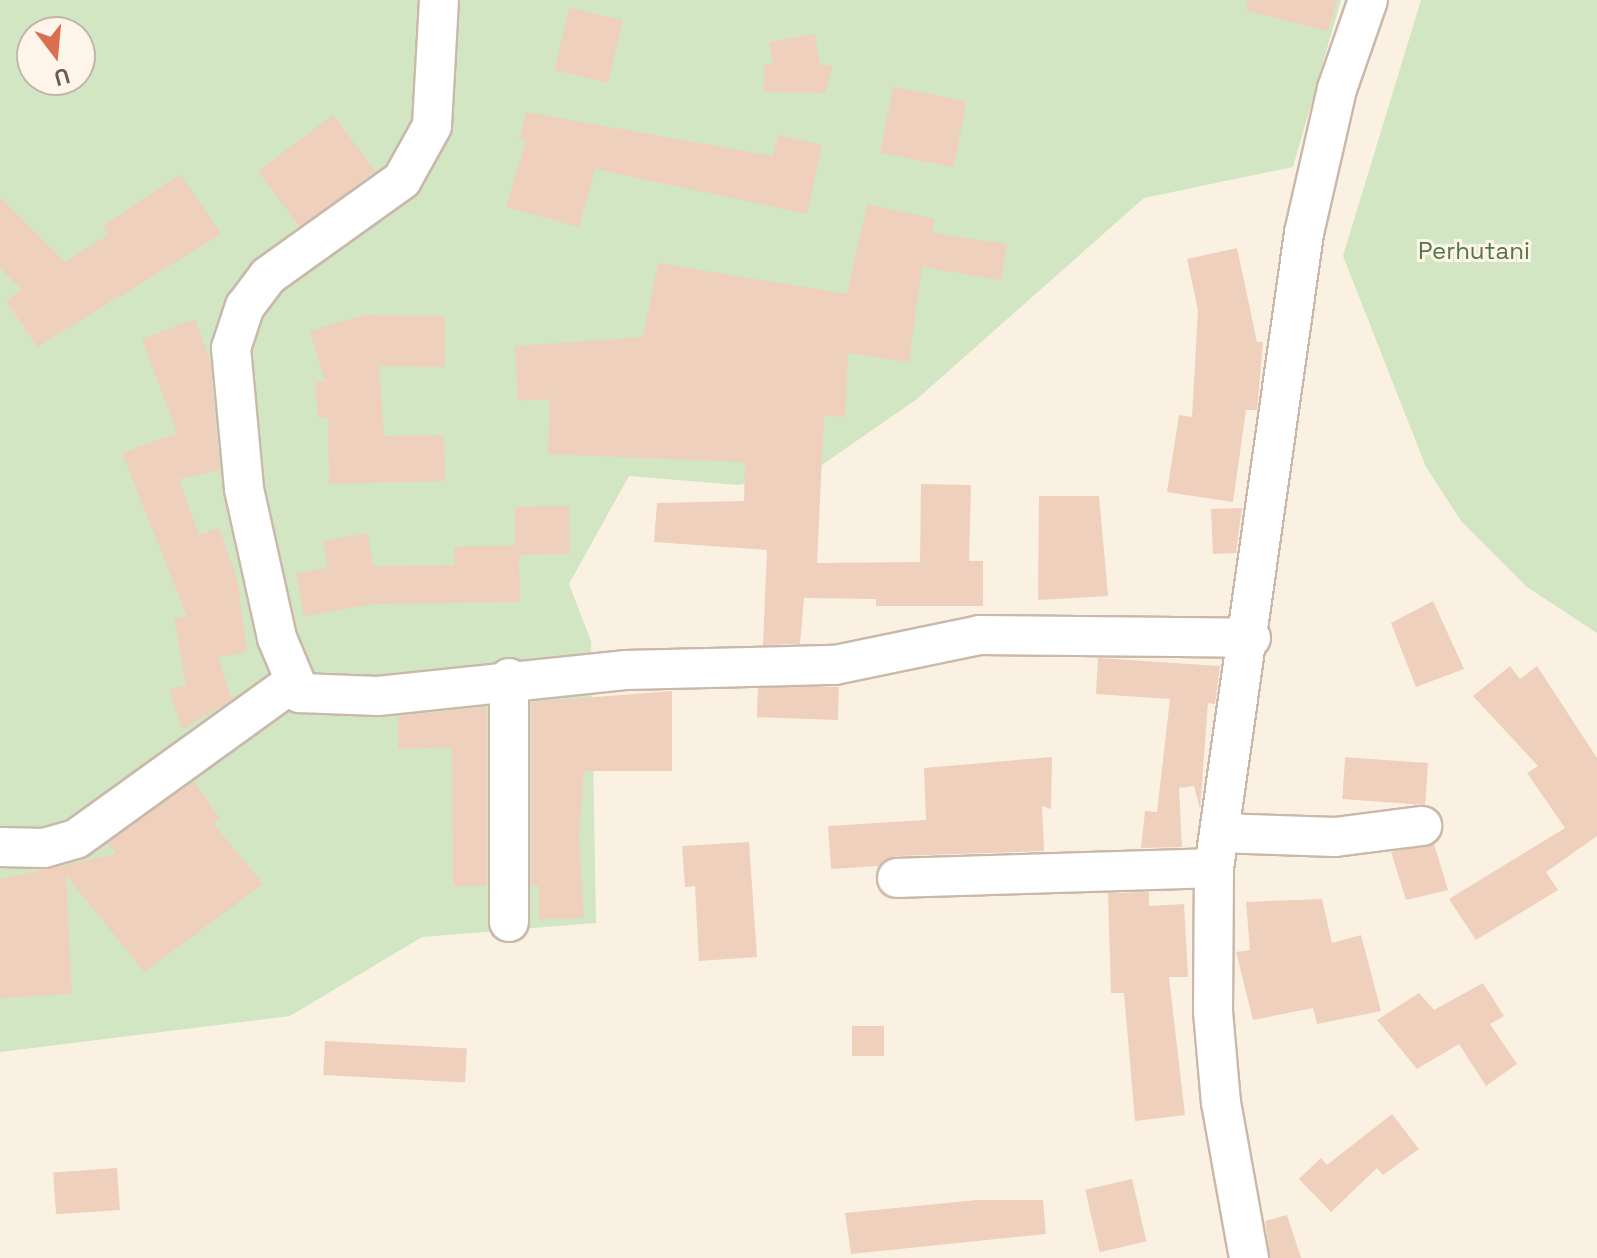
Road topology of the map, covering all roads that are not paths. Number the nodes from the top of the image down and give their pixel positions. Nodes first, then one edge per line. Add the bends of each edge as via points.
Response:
1 (439, 0) edge
2 (1368, 0) edge
3 (1251, 638) junction
4 (509, 678) junction
5 (292, 683) junction
6 (1422, 826) dead end
7 (0, 847) edge
8 (1216, 851) junction
9 (897, 878) dead end
10 (509, 922) dead end
11 (1249, 1258) edge

1 - 5 street via 432,126 402,180 268,276 245,306 231,348 244,489
2 - 3 street via 1337,89 1304,233
3 - 4 street via 1027,632 980,635 835,665
3 - 8 street
4 - 5 street via 378,696 312,696
4 - 10 street
5 - 7 street via 76,839 44,848
6 - 8 street
8 - 9 street
8 - 11 street via 1213,1011 1221,1103

